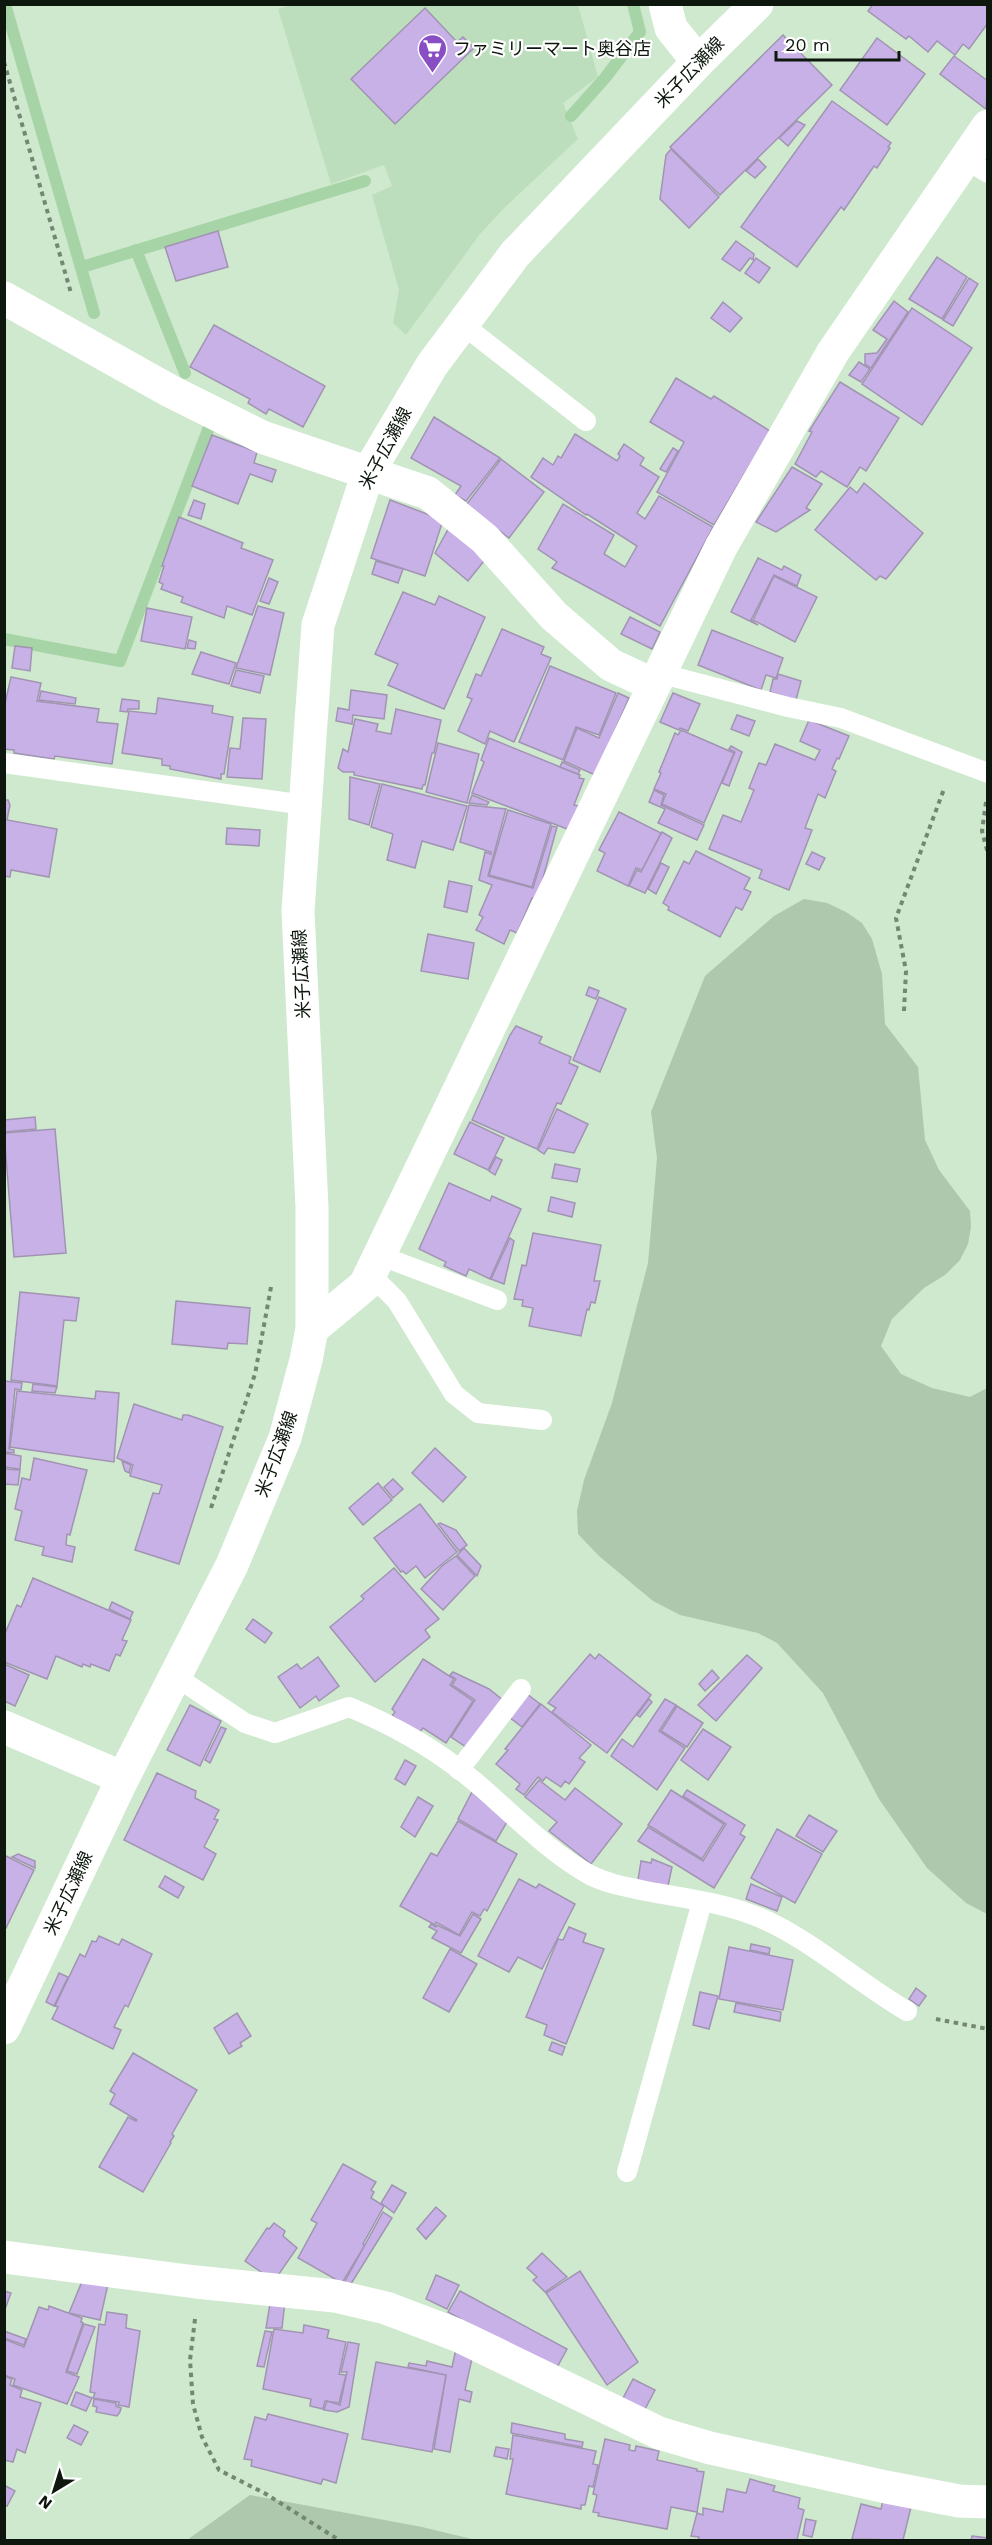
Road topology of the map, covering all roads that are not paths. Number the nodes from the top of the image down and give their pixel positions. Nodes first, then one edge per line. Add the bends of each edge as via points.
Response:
1 (665, 4) edge
2 (757, 4) edge
3 (698, 62) junction
4 (987, 126) edge
5 (975, 166) edge
6 (4, 298) edge
7 (462, 324) junction
8 (586, 421) dead end
9 (368, 473) junction
10 (656, 679) junction
11 (4, 763) edge
12 (987, 773) edge
13 (305, 805) junction
14 (375, 1265) junction
15 (496, 1300) dead end
16 (312, 1329) junction
17 (542, 1420) dead end
18 (175, 1676) junction
19 (520, 1689) dead end
20 (4, 1728) edge
21 (459, 1770) junction
22 (123, 1778) junction
23 (702, 1902) junction
24 (907, 2011) road end
25 (4, 2028) edge
26 (627, 2172) dead end
27 (4, 2257) edge
28 (987, 2502) edge

1 - 3 street via 671,28
2 - 3 street, 米子広瀬線
3 - 7 street, 米子広瀬線 via 515,254
4 - 5 street
5 - 10 street via 833,352 721,547
6 - 9 street via 170,391 262,437
7 - 8 lane
7 - 9 street, 米子広瀬線 via 432,365
9 - 10 street via 428,493 485,539 554,616 611,665
9 - 13 street, 米子広瀬線 via 318,625
10 - 12 lane via 840,718
10 - 14 street
11 - 13 lane
13 - 16 street, 米子広瀬線 via 298,911 312,1207
14 - 15 lane
14 - 16 street via 365,1285
14 - 17 lane via 454,1394 478,1413
16 - 18 street, 米子広瀬線 via 285,1438 232,1565
18 - 21 lane via 245,1723 275,1733 349,1707 384,1723
18 - 22 street, 米子広瀬線
19 - 21 lane
20 - 22 street
21 - 23 lane via 588,1874 607,1883
22 - 25 street, 米子広瀬線
23 - 24 lane via 756,1916
23 - 26 lane
27 - 28 street via 335,2296 386,2308 458,2335 659,2433 886,2487 959,2501

